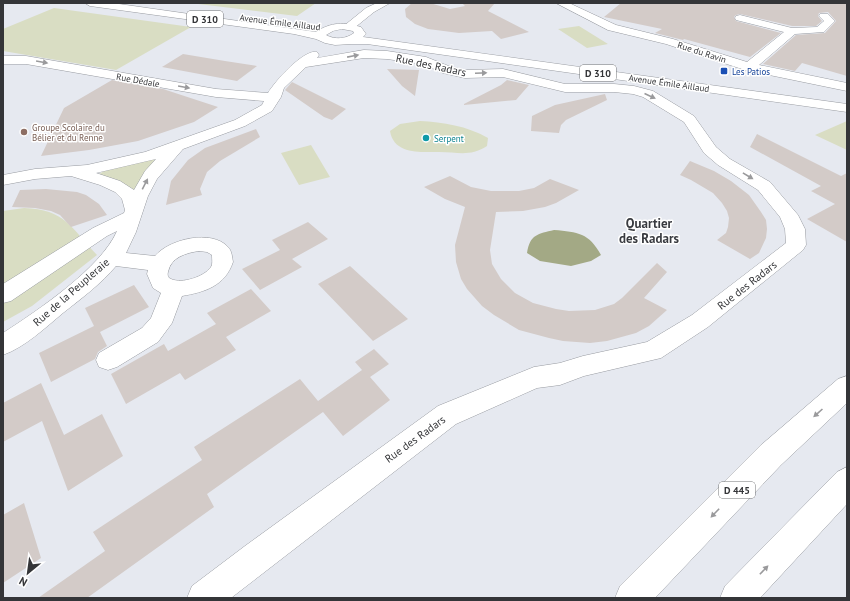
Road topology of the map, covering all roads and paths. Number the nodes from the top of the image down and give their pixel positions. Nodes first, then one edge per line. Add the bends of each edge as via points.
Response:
1 (90, 3) edge
2 (136, 3) edge
3 (385, 3) edge
4 (561, 3) edge
5 (824, 16) dead end
6 (740, 18) dead end
7 (330, 28) junction
8 (354, 29) junction
9 (792, 31) junction
10 (322, 41) junction
11 (345, 41) junction
12 (3, 60) edge
13 (301, 64) junction
14 (749, 67) junction
15 (847, 90) edge
16 (274, 97) junction
17 (847, 108) edge
18 (178, 147) junction
19 (69, 172) junction
20 (3, 180) edge
21 (134, 213) junction
22 (111, 258) junction
23 (160, 264) junction
24 (174, 288) junction
25 (3, 295) edge
26 (3, 345) edge
27 (108, 360) dead end
28 (847, 386) edge
29 (847, 482) edge
30 (204, 598) edge
31 (632, 598) edge
32 (737, 598) edge

1 - 10 street, Avenue Émile Aillaud / D 310 via 302,32
2 - 7 street, Avenue Émile Aillaud / D 310
3 - 8 street via 370,10
4 - 14 street, Rue du Ravin via 607,26 669,41
5 - 9 street via 830,21 820,30
6 - 9 street
7 - 8 street, Avenue Émile Aillaud
7 - 10 street via 322,31
8 - 11 street via 360,34
8 - 15 street, Avenue Émile Aillaud / D 310 via 387,36
9 - 14 street
10 - 11 street via 330,46
10 - 13 street
11 - 17 street, Avenue Émile Aillaud / D 310 via 367,41
12 -> 16 street, Rue Dédale via 26,60 216,93
13 - 16 street via 278,87
13 -> 30 street, Rue des Radars via 364,54 387,55 426,62 465,74 503,72 565,88 614,88 648,94 689,119 710,150 724,162 764,186 789,215 795,229 796,245 700,321 653,351 534,378 447,415
14 - 15 street, Rue du Ravin
16 - 18 street via 266,108 250,119
18 - 19 street via 125,162
21 -> 18 street, Rue de la Peupleraie via 148,179
19 - 20 street via 35,174
19 - 21 street via 119,188 130,197
21 - 22 street, Rue de la Peupleraie via 127,234
21 - 25 street
22 - 23 street
22 - 26 street, Rue de la Peupleraie via 80,288
23 - 24 street via 157,274 162,283
23 - 24 street via 169,254 191,245 212,246 221,252 223,262 218,272 206,282 190,288
24 - 27 street via 161,323 150,336
28 -> 31 street, D 445 via 772,455
32 -> 29 street

